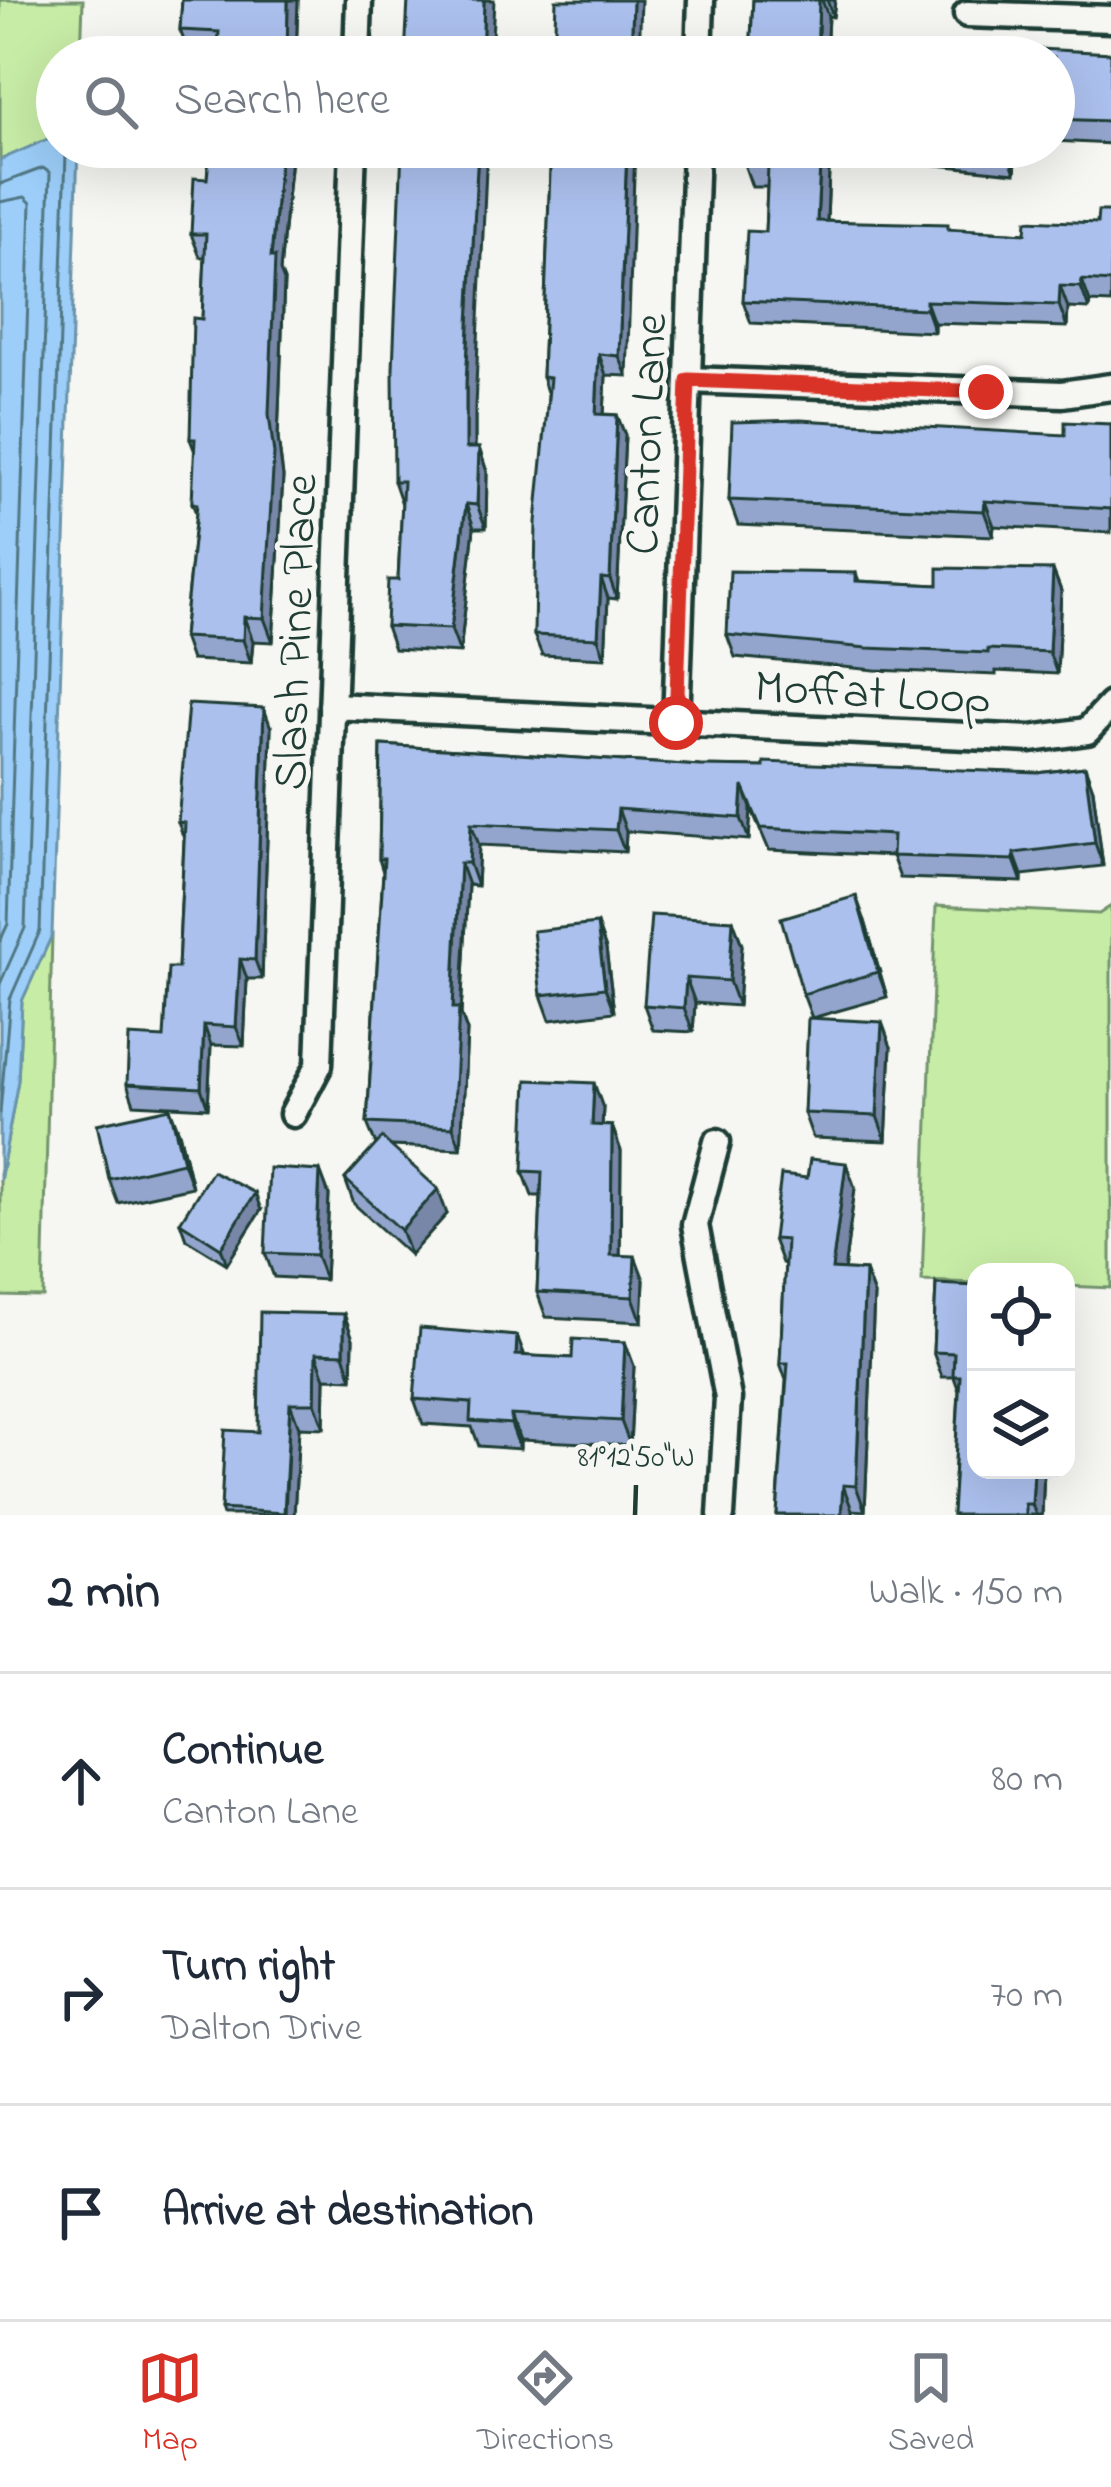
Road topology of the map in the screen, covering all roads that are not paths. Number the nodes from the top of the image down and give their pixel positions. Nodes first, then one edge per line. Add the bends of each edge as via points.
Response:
1 (359, 0) edge
2 (701, 0) edge
3 (967, 14) dead end
4 (1111, 19) edge
5 (358, 36) edge
6 (700, 36) edge
7 (352, 168) edge
8 (695, 168) edge
9 (688, 380) junction
10 (1111, 387) edge
11 (1111, 705) edge
12 (332, 706) junction
13 (676, 723) junction
14 (293, 1114) dead end
15 (717, 1142) dead end
16 (721, 1515) edge

1 - 5 street
2 - 6 street
3 - 4 street
7 - 12 street, Slash Pine Place
8 - 9 street, Canton Lane
9 - 10 street via 1062,394
9 - 13 street, Canton Lane
11 - 13 street, Moffat Loop via 1087,731 1031,739
12 - 13 street, Moffat Loop
12 - 14 street, Slash Pine Place via 319,1065
15 - 16 street via 695,1225 728,1398

